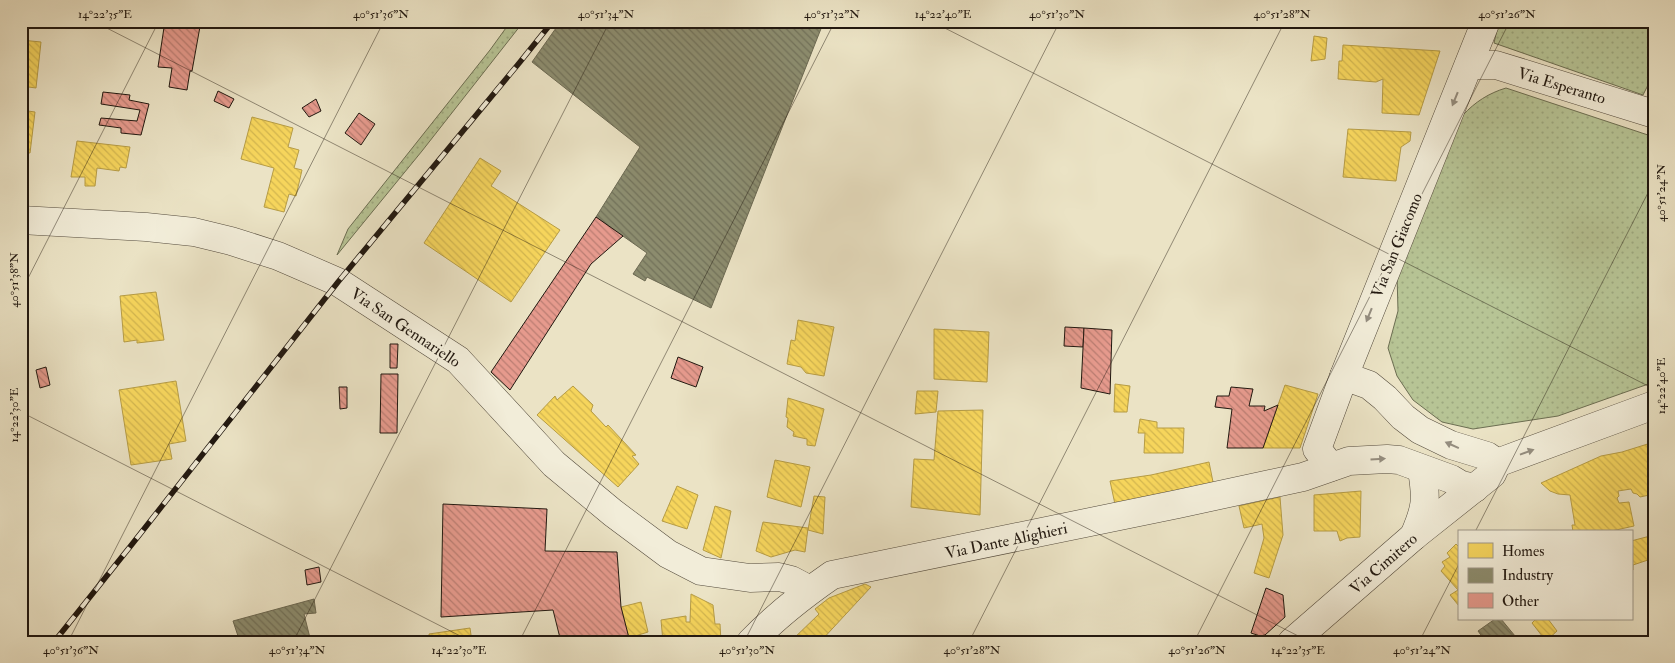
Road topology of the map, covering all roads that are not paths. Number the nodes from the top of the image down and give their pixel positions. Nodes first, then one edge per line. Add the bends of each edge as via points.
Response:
1 (1486, 21) edge
2 (1469, 65) junction
3 (1654, 114) edge
4 (21, 220) edge
5 (1344, 376) junction
6 (1654, 405) edge
7 (1324, 458) junction
8 (1496, 463) junction
9 (1422, 470) junction
10 (1475, 488) junction
11 (1414, 536) junction
12 (810, 590) junction
13 (751, 642) edge
14 (1292, 642) edge

1 - 2 street, Via San Giacomo
2 - 3 street, Via Esperanto via 1496,65
2 -> 5 street, Via San Giacomo
4 - 12 street, Via San Gennariello via 194,232 278,256 338,282 458,360 554,464 668,554 701,571 750,578 779,577
5 - 7 street, Via San Giacomo
8 -> 5 street via 1487,456 1451,445 1420,430 1369,385
8 -> 6 street
7 -> 9 street, Via Dante Alighieri via 1349,462 1387,458 1411,463
7 - 12 street, Via Dante Alighieri via 1303,477 832,575
8 - 10 street via 1492,474
9 - 10 street, Via Dante Alighieri
9 - 11 street via 1424,512
10 - 11 street, Via Cimitero
11 - 14 street, Via Cimitero
12 - 13 street, Via Dante Alighieri via 772,620

